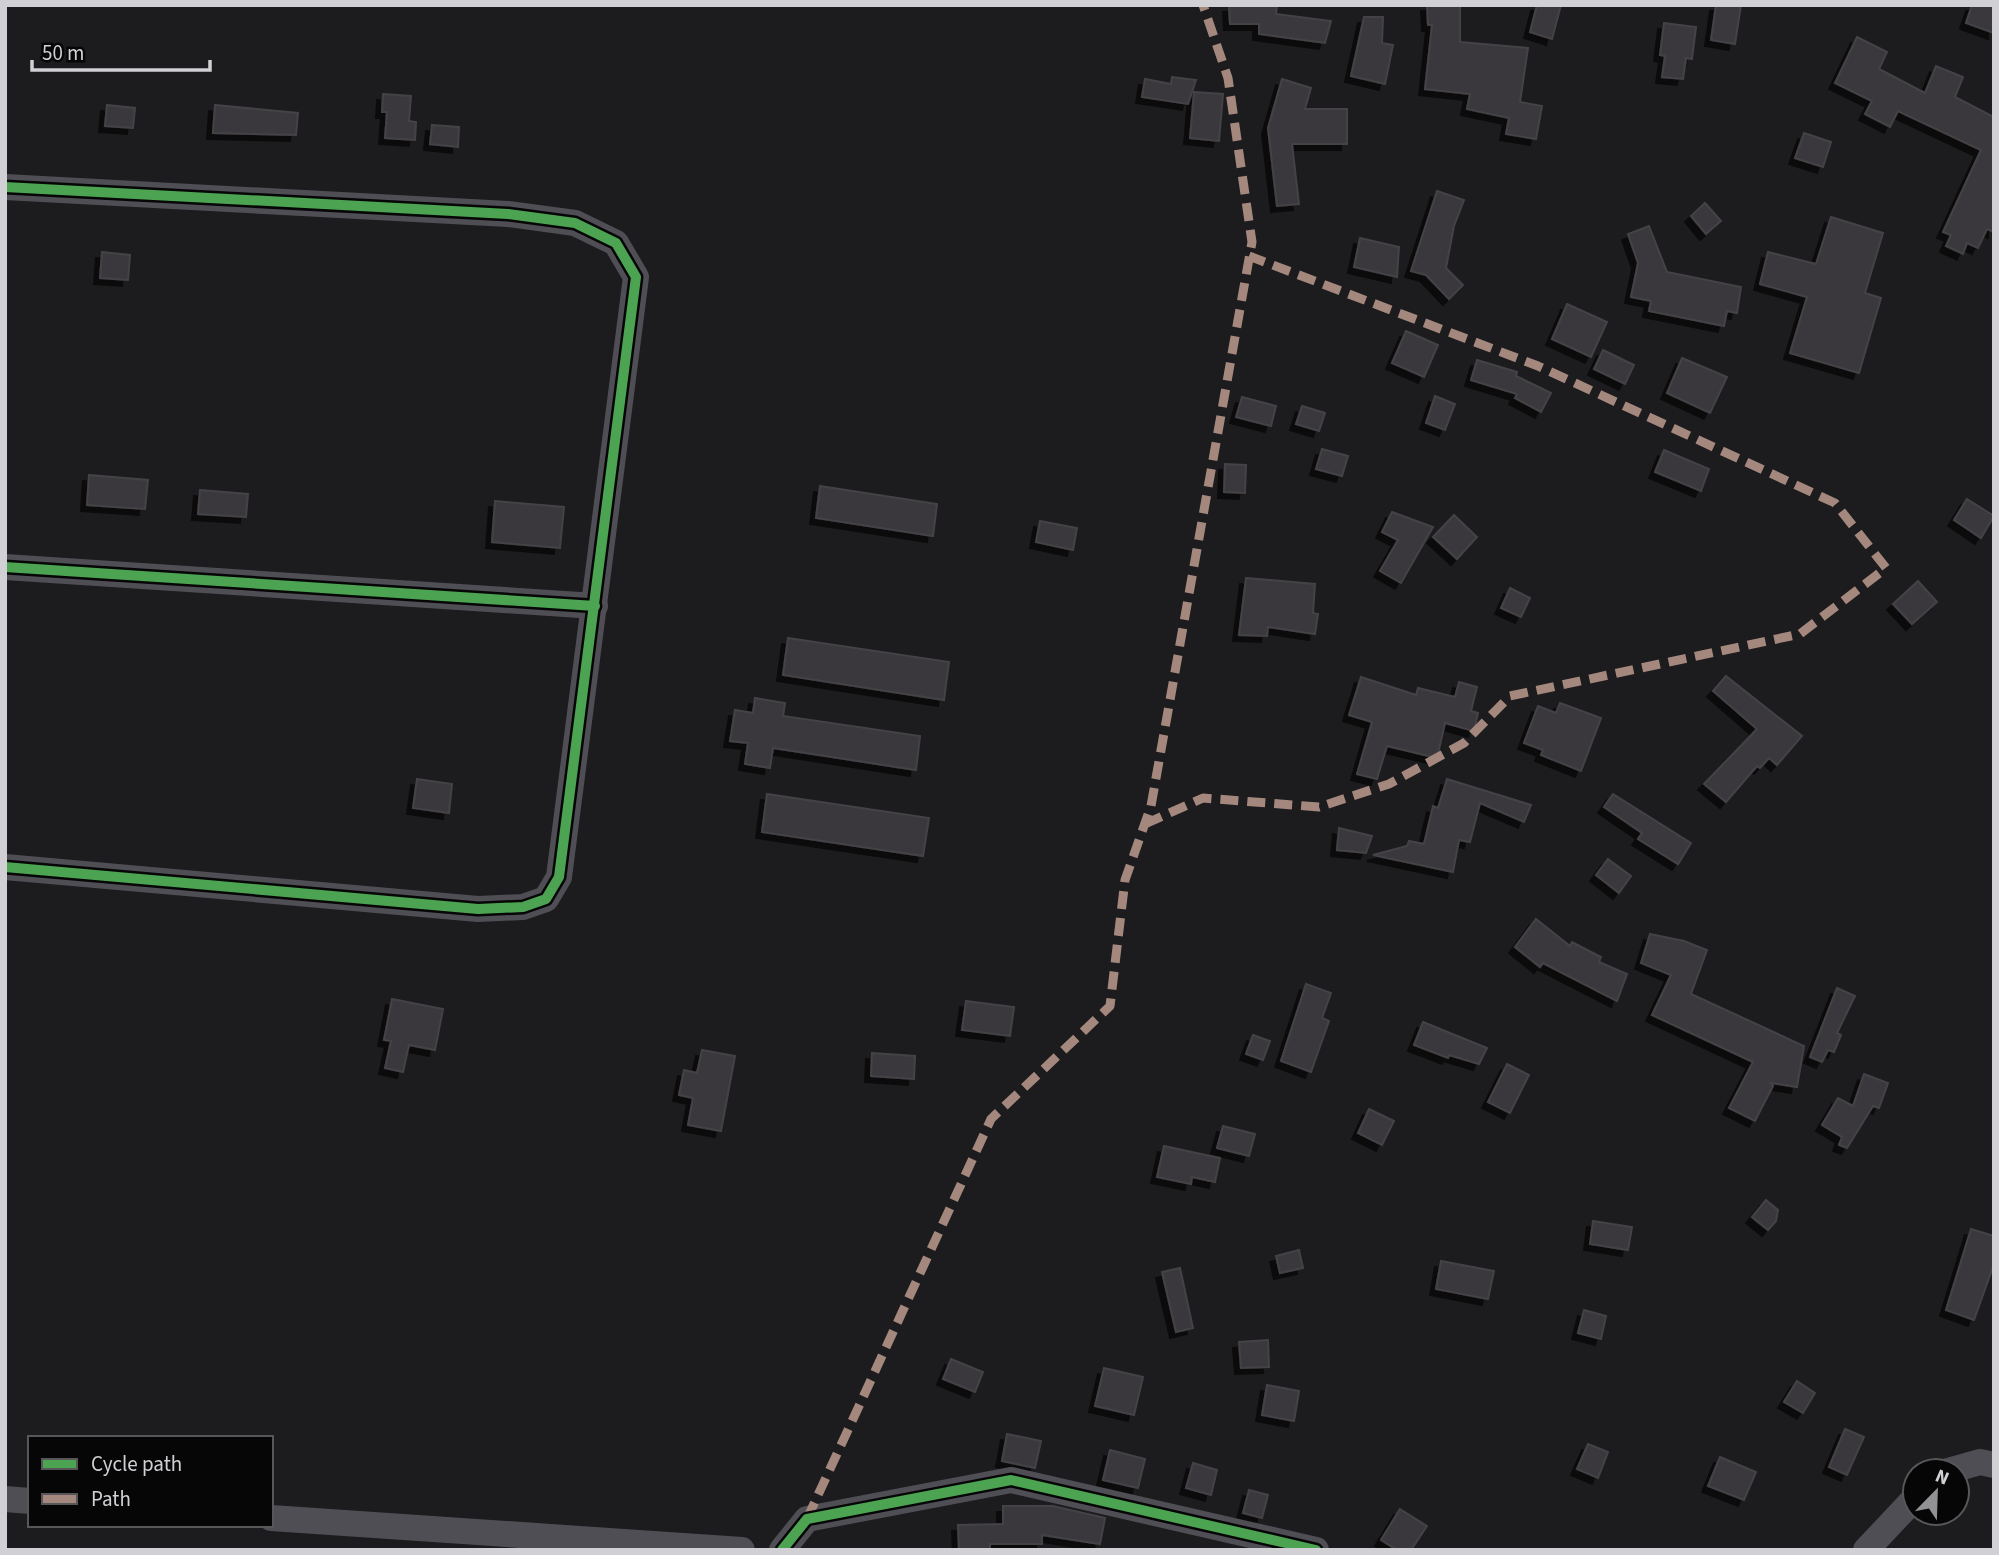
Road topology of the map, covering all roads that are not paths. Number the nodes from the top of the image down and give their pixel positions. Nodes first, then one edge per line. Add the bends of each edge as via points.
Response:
1 (5, 187) edge
2 (5, 567) edge
3 (595, 606) junction
4 (5, 867) edge
5 (1971, 1465) edge
6 (1994, 1465) edge
7 (5, 1499) edge
8 (28, 1501) edge
9 (1901, 1513) edge
10 (273, 1518) edge
11 (743, 1550) edge
12 (782, 1550) edge
13 (1316, 1550) edge
14 (1866, 1550) edge

1 - 3 street via 508,214 575,223 616,243 636,277
2 - 3 street
3 - 4 street via 559,877 546,899 523,907 478,909
5 - 6 street
7 - 8 street
9 - 14 street
10 - 11 street
12 - 13 street via 807,1519 1011,1480

